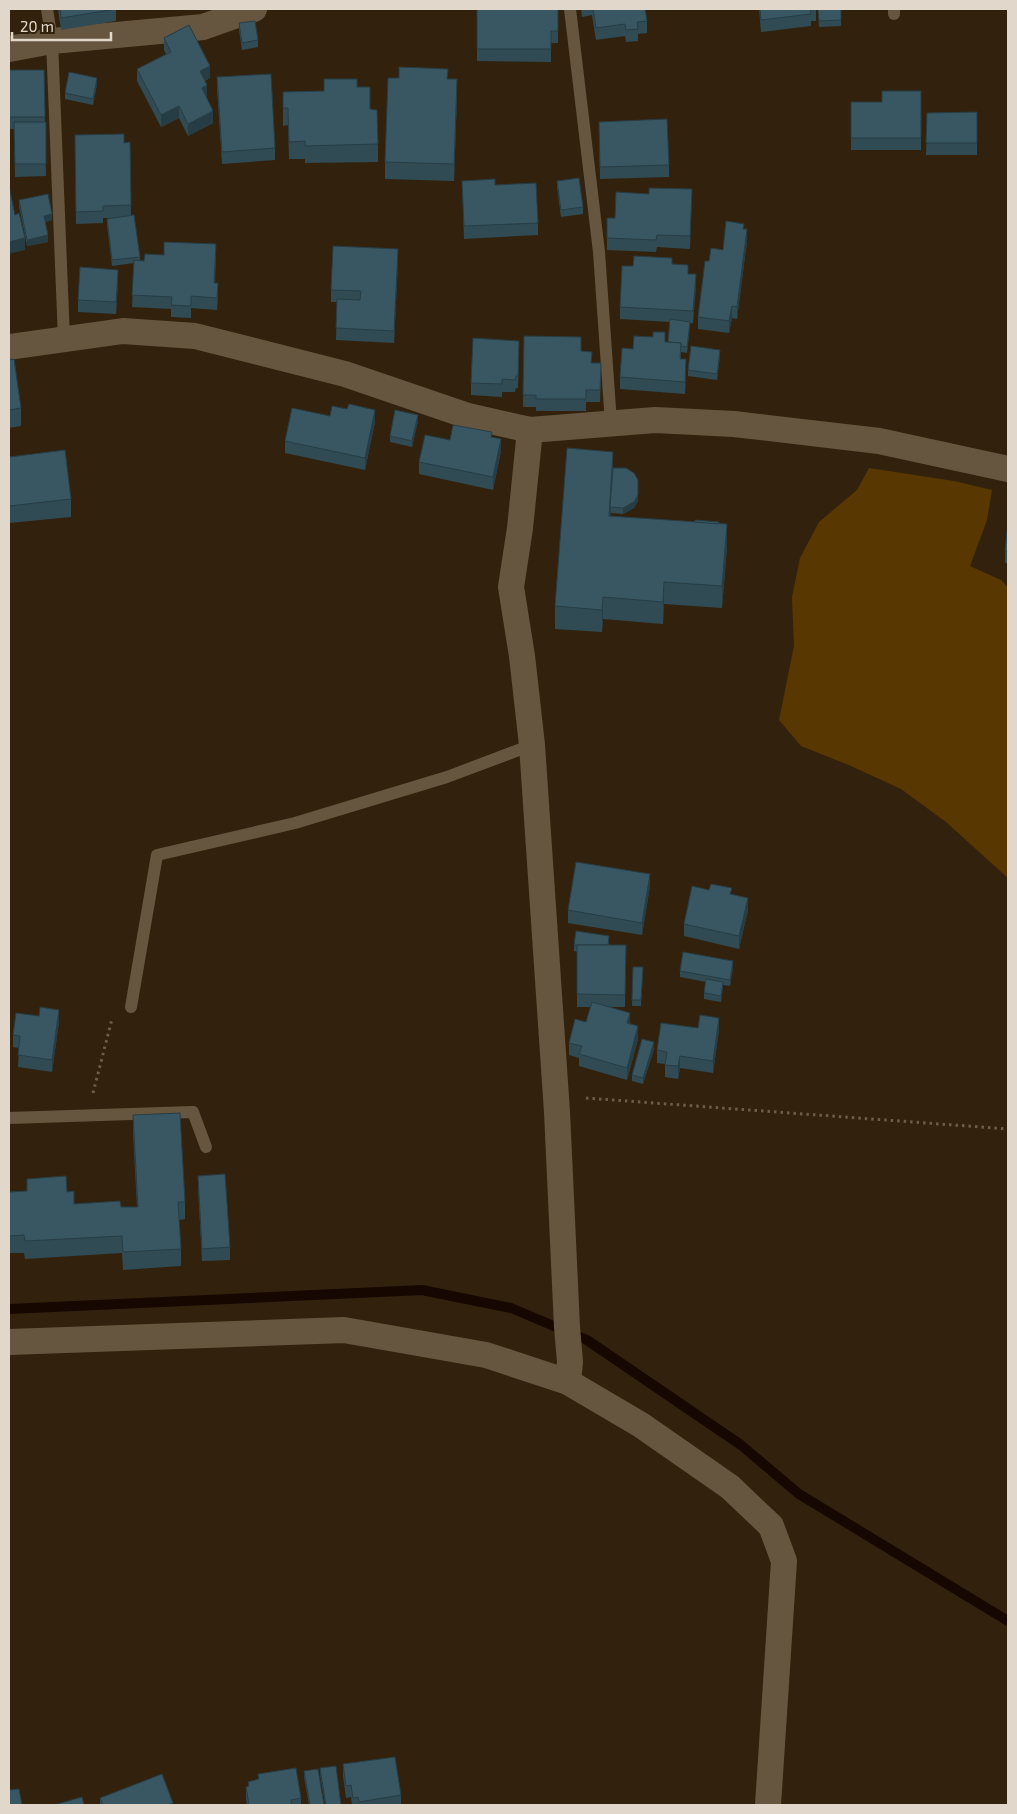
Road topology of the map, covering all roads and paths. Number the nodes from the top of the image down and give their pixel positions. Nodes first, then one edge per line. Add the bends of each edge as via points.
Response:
1 (47, 9) edge
2 (254, 9) edge
3 (570, 9) edge
4 (52, 41) junction
5 (9, 49) edge
6 (64, 339) junction
7 (9, 347) edge
8 (611, 424) junction
9 (530, 430) junction
10 (1008, 469) edge
11 (532, 745) junction
12 (131, 1008) joint
13 (556, 1096) junction
14 (85, 1115) junction
15 (9, 1118) edge
16 (1008, 1129) edge
17 (206, 1147) dead end
18 (9, 1342) edge
19 (568, 1382) junction
20 (768, 1805) edge

1 - 4 lane
2 - 4 street via 203,27
3 - 8 lane via 599,252
4 - 5 street
4 - 6 lane
6 - 7 street
6 - 9 street via 123,331 195,336 345,374 468,416
8 - 9 street
8 - 10 street via 655,420 734,424 850,437
9 - 11 street via 511,587
11 - 12 lane via 447,777 295,823 156,854
11 - 13 street
12 - 14 path via 114,1011
13 - 16 path
13 - 19 street via 570,1355
14 - 15 lane
14 - 17 lane via 193,1112
18 - 19 street via 344,1330 486,1355
19 - 20 street via 641,1425 730,1487 771,1526 784,1561

